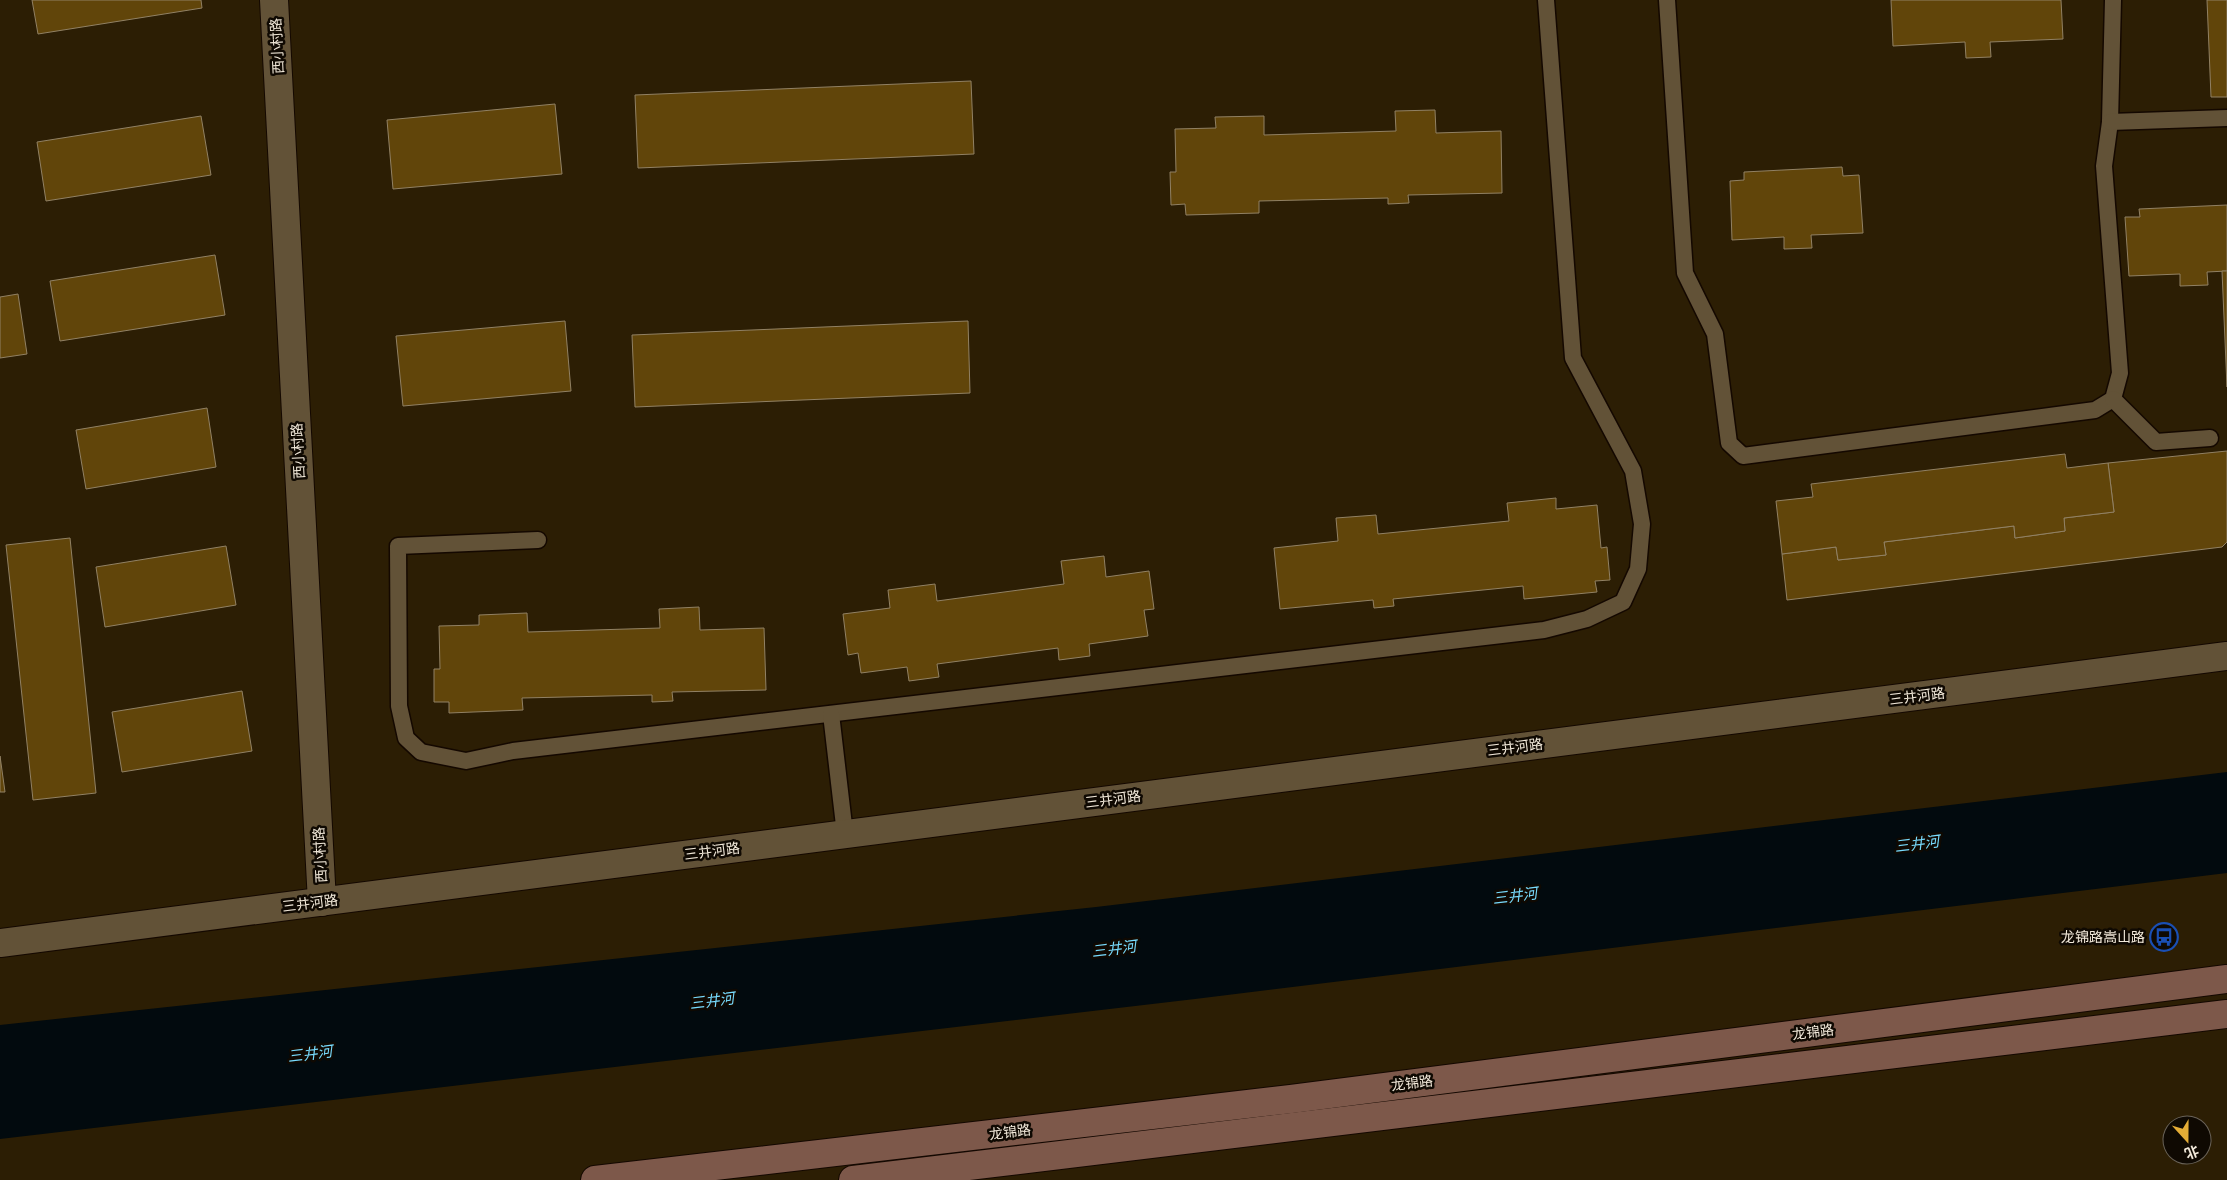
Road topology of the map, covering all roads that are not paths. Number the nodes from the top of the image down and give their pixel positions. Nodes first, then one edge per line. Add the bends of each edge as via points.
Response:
1 (274, 0) edge
2 (1546, 0) edge
3 (1667, 0) edge
4 (2113, 0) edge
5 (2227, 118) edge
6 (2110, 122) junction
7 (2113, 399) junction
8 (2210, 438) dead end
9 (538, 540) dead end
10 (2227, 656) edge
11 (831, 714) junction
12 (845, 834) junction
13 (322, 902) junction
14 (0, 943) edge
15 (2227, 979) edge
16 (2227, 1014) edge
17 (595, 1180) edge
18 (852, 1180) edge

1 - 13 street, 西小村路
2 - 11 lane via 1573,358 1633,471 1642,524 1638,569 1623,602 1587,619 1544,630
3 - 7 lane via 1685,273 1715,334 1729,443 1743,456 2095,410
4 - 6 lane
5 - 6 lane
6 - 7 lane via 2104,166 2120,373
7 - 8 lane via 2156,442
9 - 11 lane via 398,546 399,706 406,738 421,752 466,761 513,751
10 - 12 street, 三井河路
11 - 12 lane
12 - 13 street, 三井河路
13 - 14 street, 三井河路
15 - 17 main road, 龙锦路 via 1292,1099
16 - 18 main road, 龙锦路

